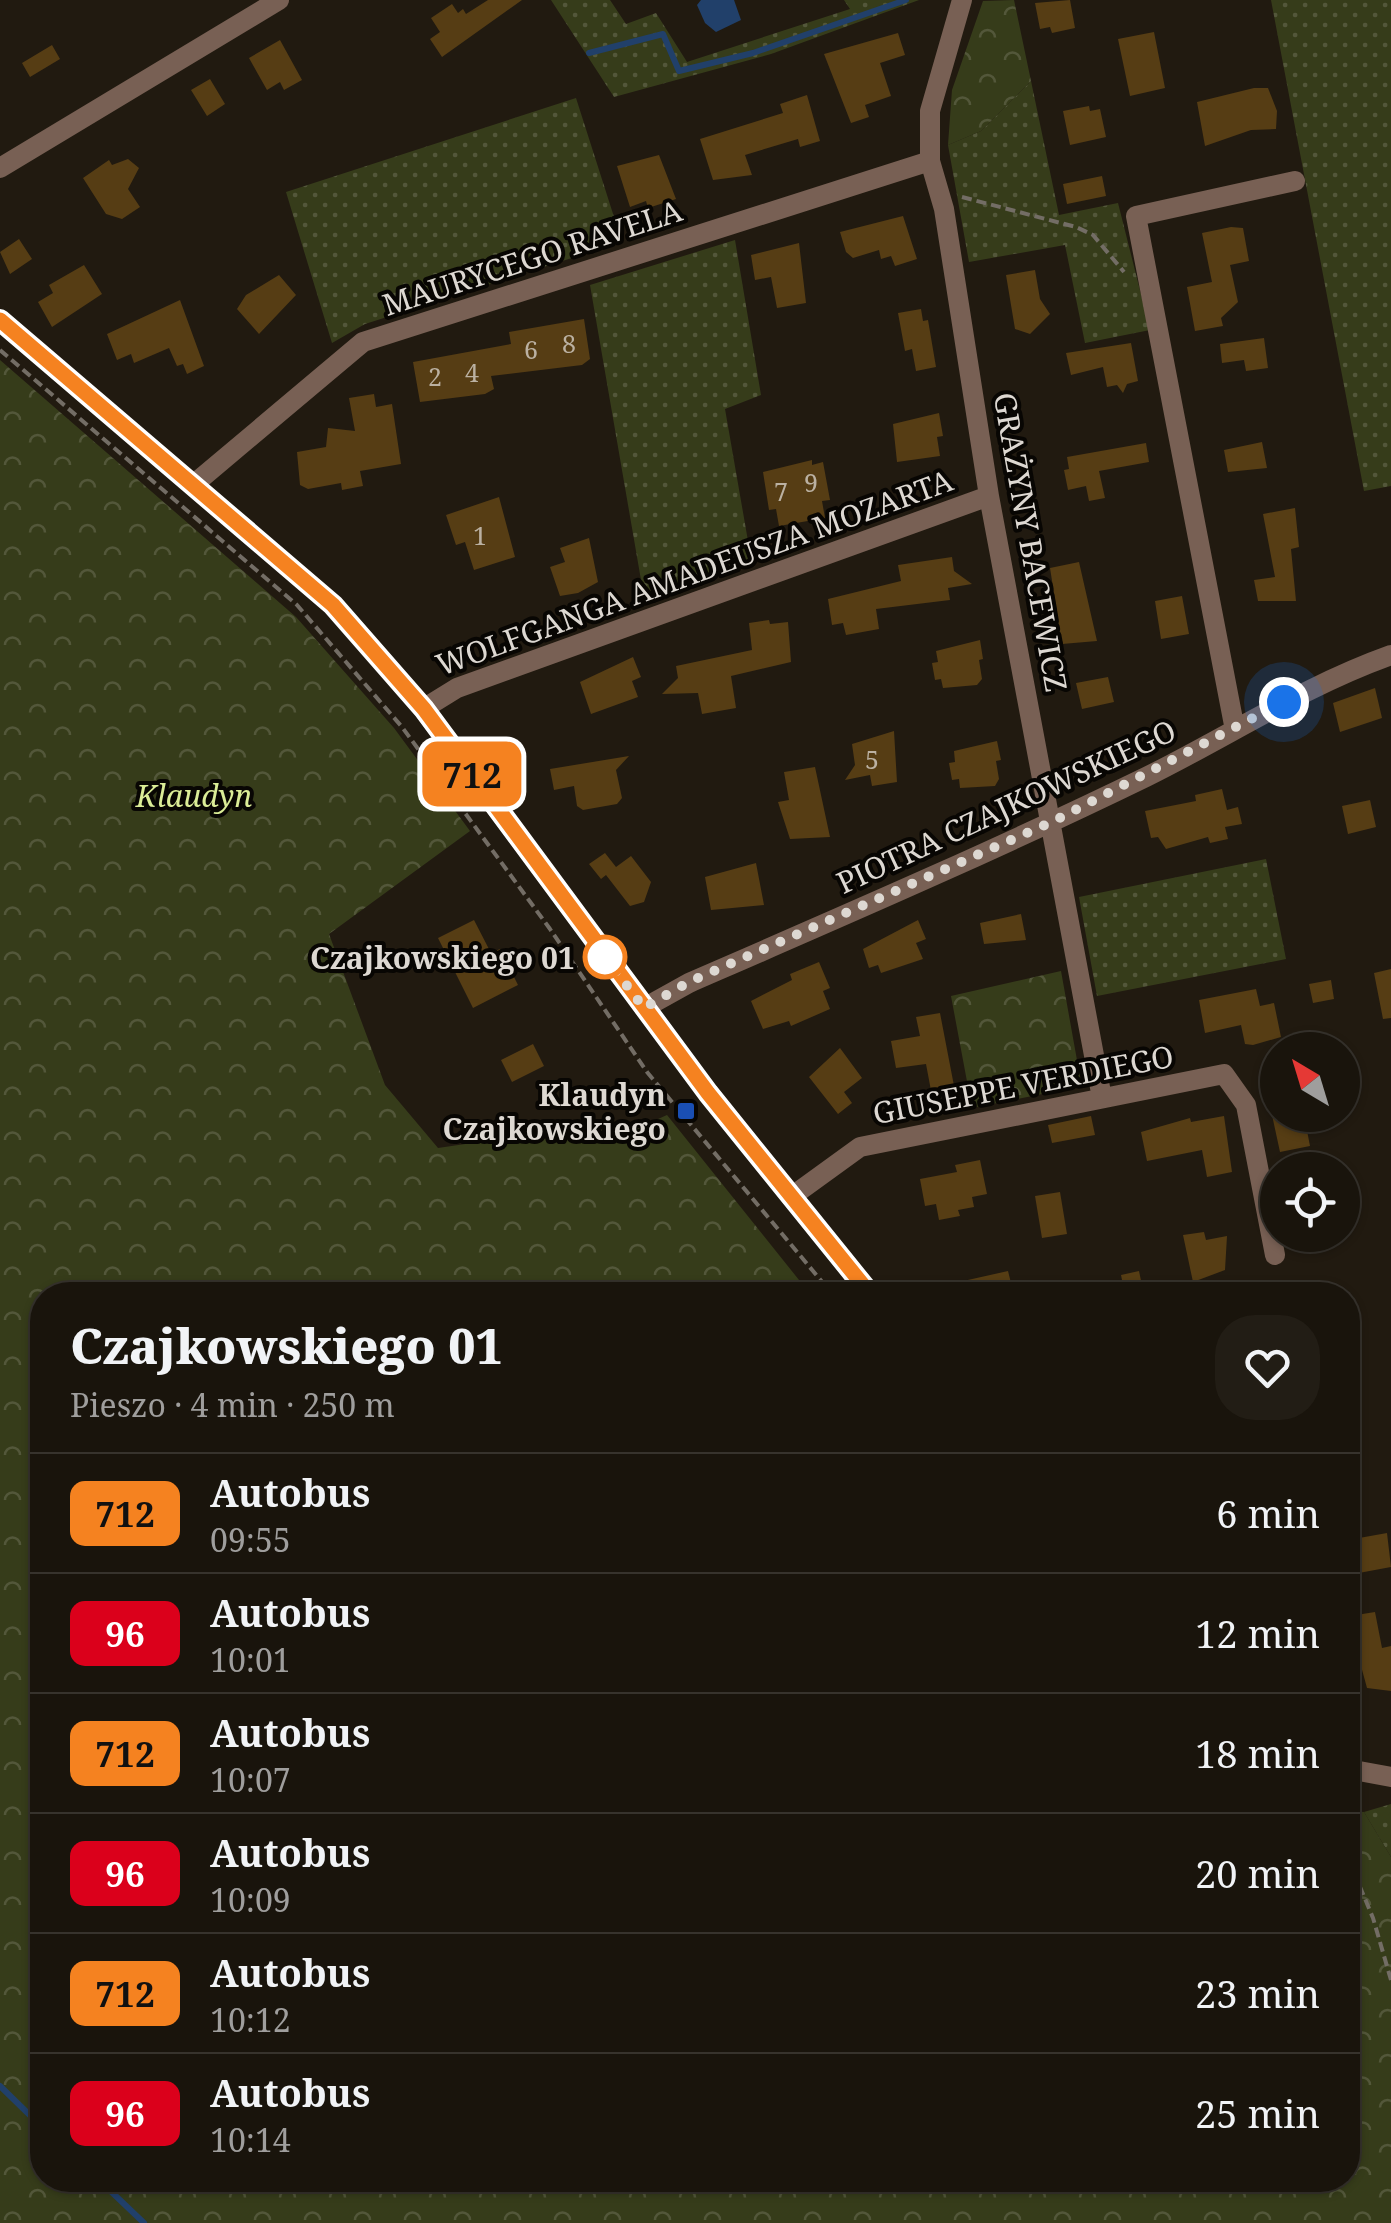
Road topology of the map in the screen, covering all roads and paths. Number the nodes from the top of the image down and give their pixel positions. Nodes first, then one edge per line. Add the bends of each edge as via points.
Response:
1 (279, 0) edge
2 (962, 0) edge
3 (930, 161) junction
4 (0, 168) edge
5 (1295, 181) dead end
6 (952, 193) dead end
7 (1149, 286) junction
8 (0, 320) edge
9 (0, 350) edge
10 (193, 485) junction
11 (988, 496) junction
12 (1391, 655) edge
13 (424, 709) junction
14 (1236, 730) junction
15 (1052, 822) junction
16 (644, 1008) junction
17 (1102, 1098) junction
18 (791, 1197) junction
19 (1275, 1256) dead end
20 (822, 1282) edge
21 (860, 1282) edge
22 (1360, 1771) edge
23 (1391, 1777) edge
24 (1360, 1887) edge
25 (1391, 1980) edge

1 - 4 street
2 - 3 street, GRAŻYNY BACEWICZ via 930,111
3 - 10 street, MAURYCEGO RAVELA via 363,342
3 - 11 street, GRAŻYNY BACEWICZ via 944,209
5 - 7 street via 1136,216
6 - 7 path via 1093,234 1126,273
7 - 14 street
8 - 10 street
9 - 20 path via 297,604 402,727 647,1072
10 - 13 street via 333,605
11 - 13 street, WOLFGANGA AMADEUSZA MOZARTA via 457,688
11 - 15 street, GRAŻYNY BACEWICZ
12 - 14 street, PIOTRA CZAJKOWSKIEGO via 1308,688
13 - 16 street
14 - 15 street, PIOTRA CZAJKOWSKIEGO
15 - 16 street, PIOTRA CZAJKOWSKIEGO
15 - 17 street, GRAŻYNY BACEWICZ
16 - 18 street
17 - 18 street, GIUSEPPE VERDIEGO via 860,1148
17 - 19 street, GIUSEPPE VERDIEGO via 1224,1074 1246,1105
18 - 21 street
22 - 23 street
24 - 25 path

